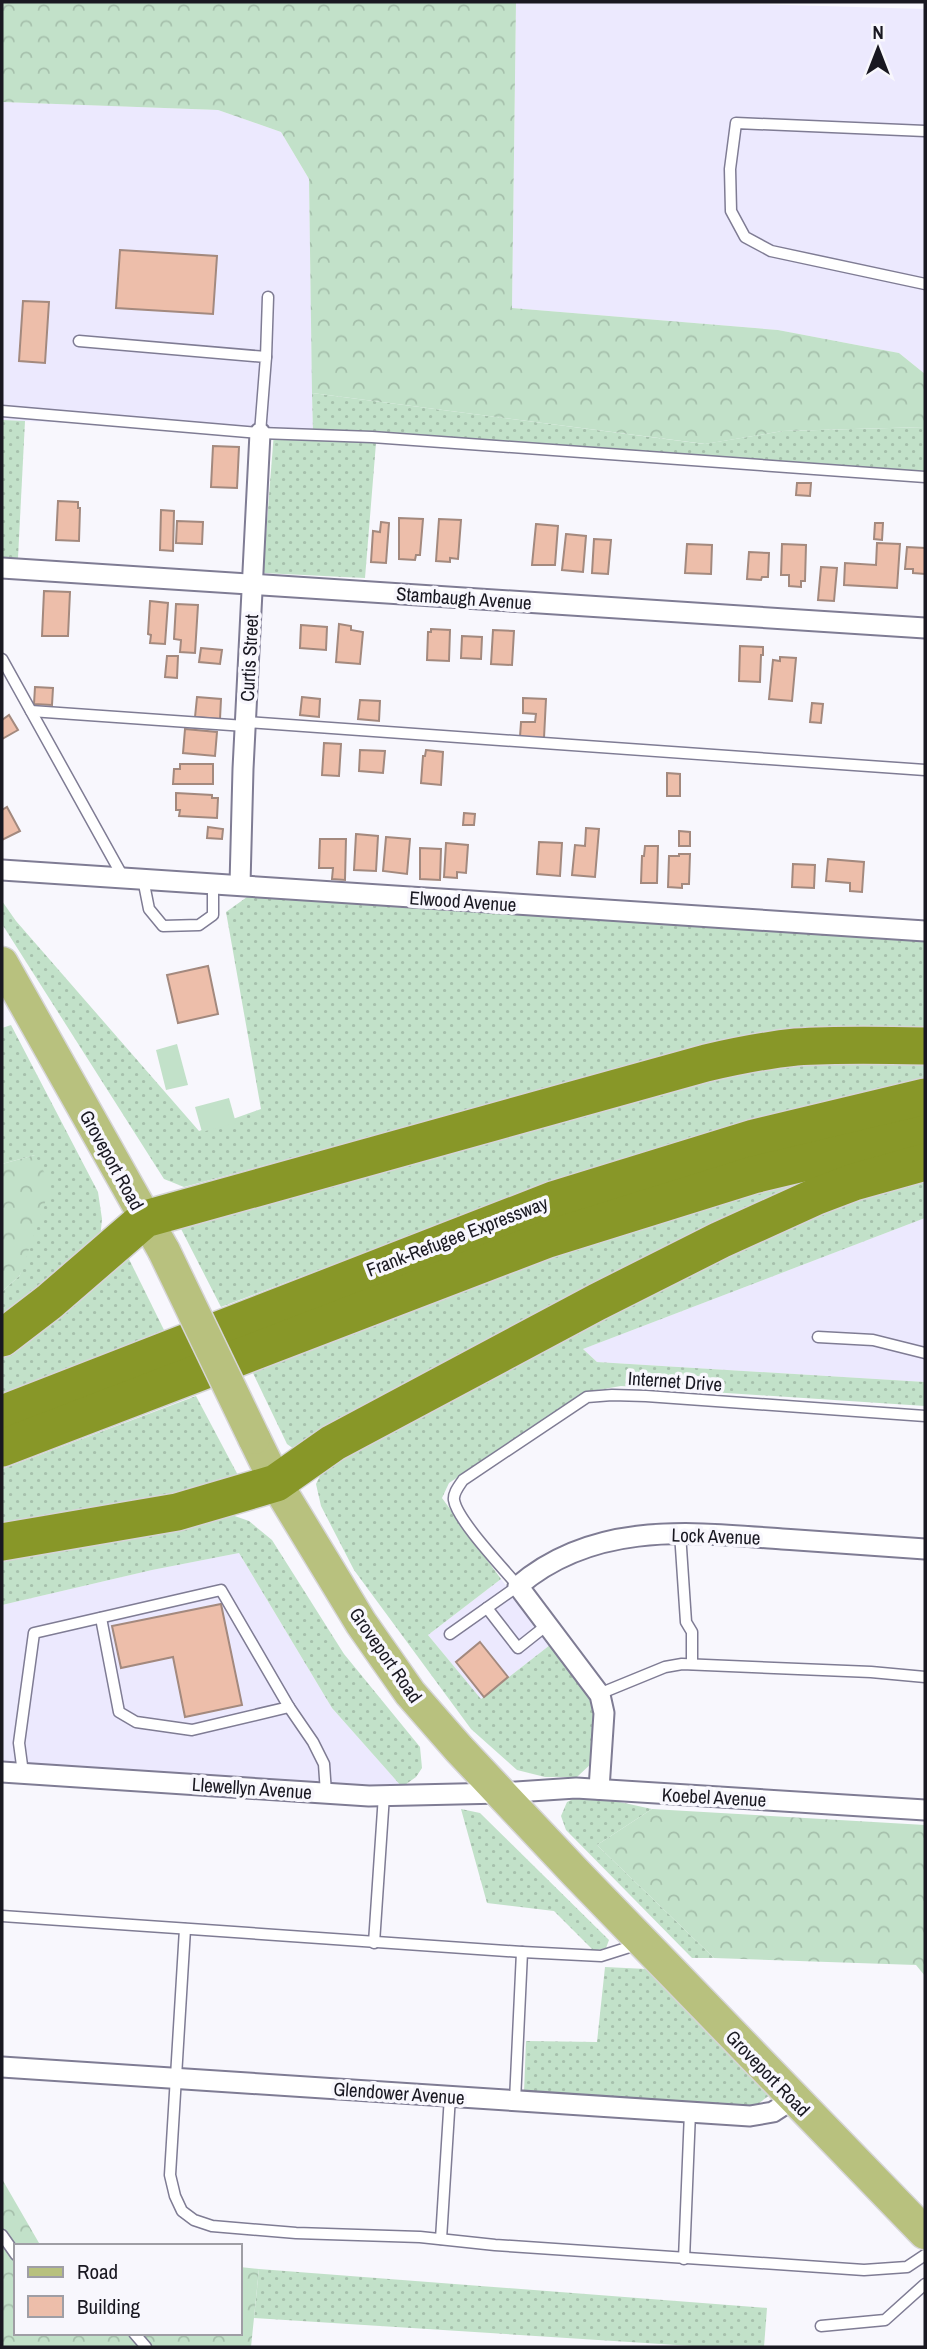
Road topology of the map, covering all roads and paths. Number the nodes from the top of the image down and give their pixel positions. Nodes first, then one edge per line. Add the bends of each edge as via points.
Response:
1 (925, 131) edge
2 (925, 284) edge
3 (268, 297) dead end
4 (79, 341) dead end
5 (266, 357) junction
6 (2, 411) edge
7 (260, 433) junction
8 (925, 477) edge
9 (2, 568) edge
10 (253, 584) junction
11 (925, 628) edge
12 (2, 659) edge
13 (31, 711) junction
14 (245, 724) junction
15 (925, 770) edge
16 (2, 870) edge
17 (123, 877) junction
18 (143, 878) junction
19 (213, 882) junction
20 (240, 884) junction
21 (925, 931) edge
22 (2, 963) edge
23 (925, 1046) edge
24 (925, 1097) edge
25 (925, 1134) edge
26 (925, 1162) edge
27 (145, 1219) junction
28 (818, 1337) dead end
29 (2, 1338) edge
30 (925, 1353) edge
31 (2, 1414) edge
32 (925, 1416) edge
33 (2, 1448) edge
34 (276, 1483) junction
35 (680, 1533) junction
36 (2, 1542) edge
37 (925, 1549) edge
38 (518, 1586) junction
39 (487, 1608) junction
40 (102, 1618) junction
41 (547, 1625) junction
42 (450, 1634) dead end
43 (692, 1664) junction
44 (925, 1677) edge
45 (599, 1694) junction
46 (289, 1707) junction
47 (2, 1772) edge
48 (23, 1773) junction
49 (599, 1789) junction
50 (326, 1793) junction
51 (502, 1793) junction
52 (384, 1795) junction
53 (925, 1810) edge
54 (2, 1916) edge
55 (185, 1929) junction
56 (374, 1943) junction
57 (643, 1943) junction
58 (522, 1952) junction
59 (2, 2067) edge
60 (177, 2078) junction
61 (450, 2096) junction
62 (793, 2099) junction
63 (515, 2101) junction
64 (690, 2112) junction
65 (925, 2233) edge
66 (2, 2235) edge
67 (441, 2239) junction
68 (14, 2252) edge
69 (925, 2255) edge
70 (684, 2259) junction
71 (925, 2284) edge
72 (821, 2326) dead end

1 - 2 lane via 736,122 730,169 731,211 745,237 771,251
3 - 5 lane
4 - 5 lane
5 - 7 lane
6 - 7 lane
7 - 8 lane
7 - 10 street, Curtis Street
9 - 10 street, Stambaugh Avenue
10 - 11 street, Stambaugh Avenue
10 - 14 street, Curtis Street
12 - 13 lane
13 - 14 lane
13 - 17 lane
14 - 15 lane
14 - 20 street, Curtis Street
16 - 17 street, Elwood Avenue
17 - 18 street, Elwood Avenue
18 - 19 street, Elwood Avenue
18 - 19 lane via 149,909 163,926 200,925 213,915
19 - 20 street, Elwood Avenue
20 - 21 street, Elwood Avenue
22 - 27 main road, Groveport Road
23 - 27 highway via 794,1047 706,1063
24 - 31 highway, Frank-Refugee Expressway via 754,1138 553,1200
25 - 33 highway, Frank-Refugee Expressway via 754,1175 548,1238
26 - 34 highway via 854,1182 720,1240 333,1443
27 - 29 highway
27 - 34 main road, Groveport Road, bridge
28 - 30 lane via 873,1340
32 - 38 lane, Internet Drive via 646,1396 587,1397 463,1480 455,1493 461,1517
34 - 36 highway via 177,1511
34 - 51 main road, Groveport Road via 361,1623 410,1693
35 - 37 street, Lock Avenue
35 - 38 street, Lock Avenue via 590,1546 539,1569
35 - 43 lane
38 - 39 lane, Lock Avenue
38 - 41 street
39 - 41 lane via 518,1648
39 - 42 lane, Lock Avenue
40 - 46 lane via 222,1590
40 - 46 lane via 119,1712 136,1722 192,1730
40 - 48 lane via 34,1633 19,1743
41 - 45 street
43 - 44 lane
43 - 45 lane via 665,1667
45 - 49 street via 604,1713
46 - 50 lane via 324,1764
47 - 48 street, Llewellyn Avenue
48 - 50 street, Llewellyn Avenue
49 - 51 street, Koebel Avenue
49 - 53 street, Koebel Avenue
50 - 52 street, Llewellyn Avenue
51 - 52 street, Llewellyn Avenue
51 - 57 main road, Groveport Road
52 - 56 lane
54 - 55 lane
55 - 56 lane
55 - 60 lane
56 - 58 lane
57 - 58 lane via 601,1956
57 - 62 main road, Groveport Road
58 - 63 lane
59 - 60 street, Glendower Avenue
60 - 61 street, Glendower Avenue
60 - 67 lane via 170,2175 182,2211 194,2220 253,2230
61 - 63 street, Glendower Avenue
61 - 67 lane
62 - 64 street, Glendower Avenue via 762,2115
62 - 65 main road, Groveport Road
63 - 64 street, Glendower Avenue
64 - 70 lane
66 - 68 lane
67 - 70 lane
69 - 70 lane via 907,2267 864,2270
71 - 72 lane via 884,2320

